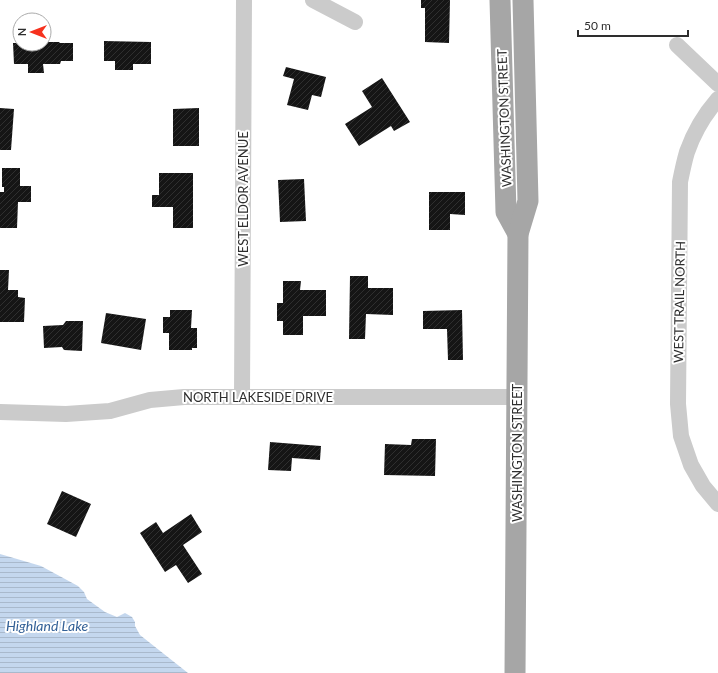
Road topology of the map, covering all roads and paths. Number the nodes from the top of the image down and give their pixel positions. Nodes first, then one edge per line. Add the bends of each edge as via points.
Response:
1 (244, 0) edge
2 (313, 0) edge
3 (500, 0) edge
4 (523, 0) edge
5 (355, 22) dead end
6 (677, 45) dead end
7 (718, 84) edge
8 (718, 99) edge
9 (518, 234) junction
10 (242, 397) junction
11 (517, 397) junction
12 (0, 412) edge
13 (718, 504) edge
14 (515, 673) edge

1 - 10 street, WEST ELDOR AVENUE
2 - 5 street
3 - 9 main road, WASHINGTON STREET via 506,212
4 - 9 main road, WASHINGTON STREET via 528,201
6 - 7 street
8 - 13 street, WEST TRAIL NORTH via 708,110 686,153 680,182 678,404 681,436 691,465 703,486
9 - 11 main road, WASHINGTON STREET
10 - 11 street, NORTH LAKESIDE DRIVE
10 - 12 street, NORTH LAKESIDE DRIVE via 150,400 110,411 66,414
11 - 14 main road, WASHINGTON STREET

